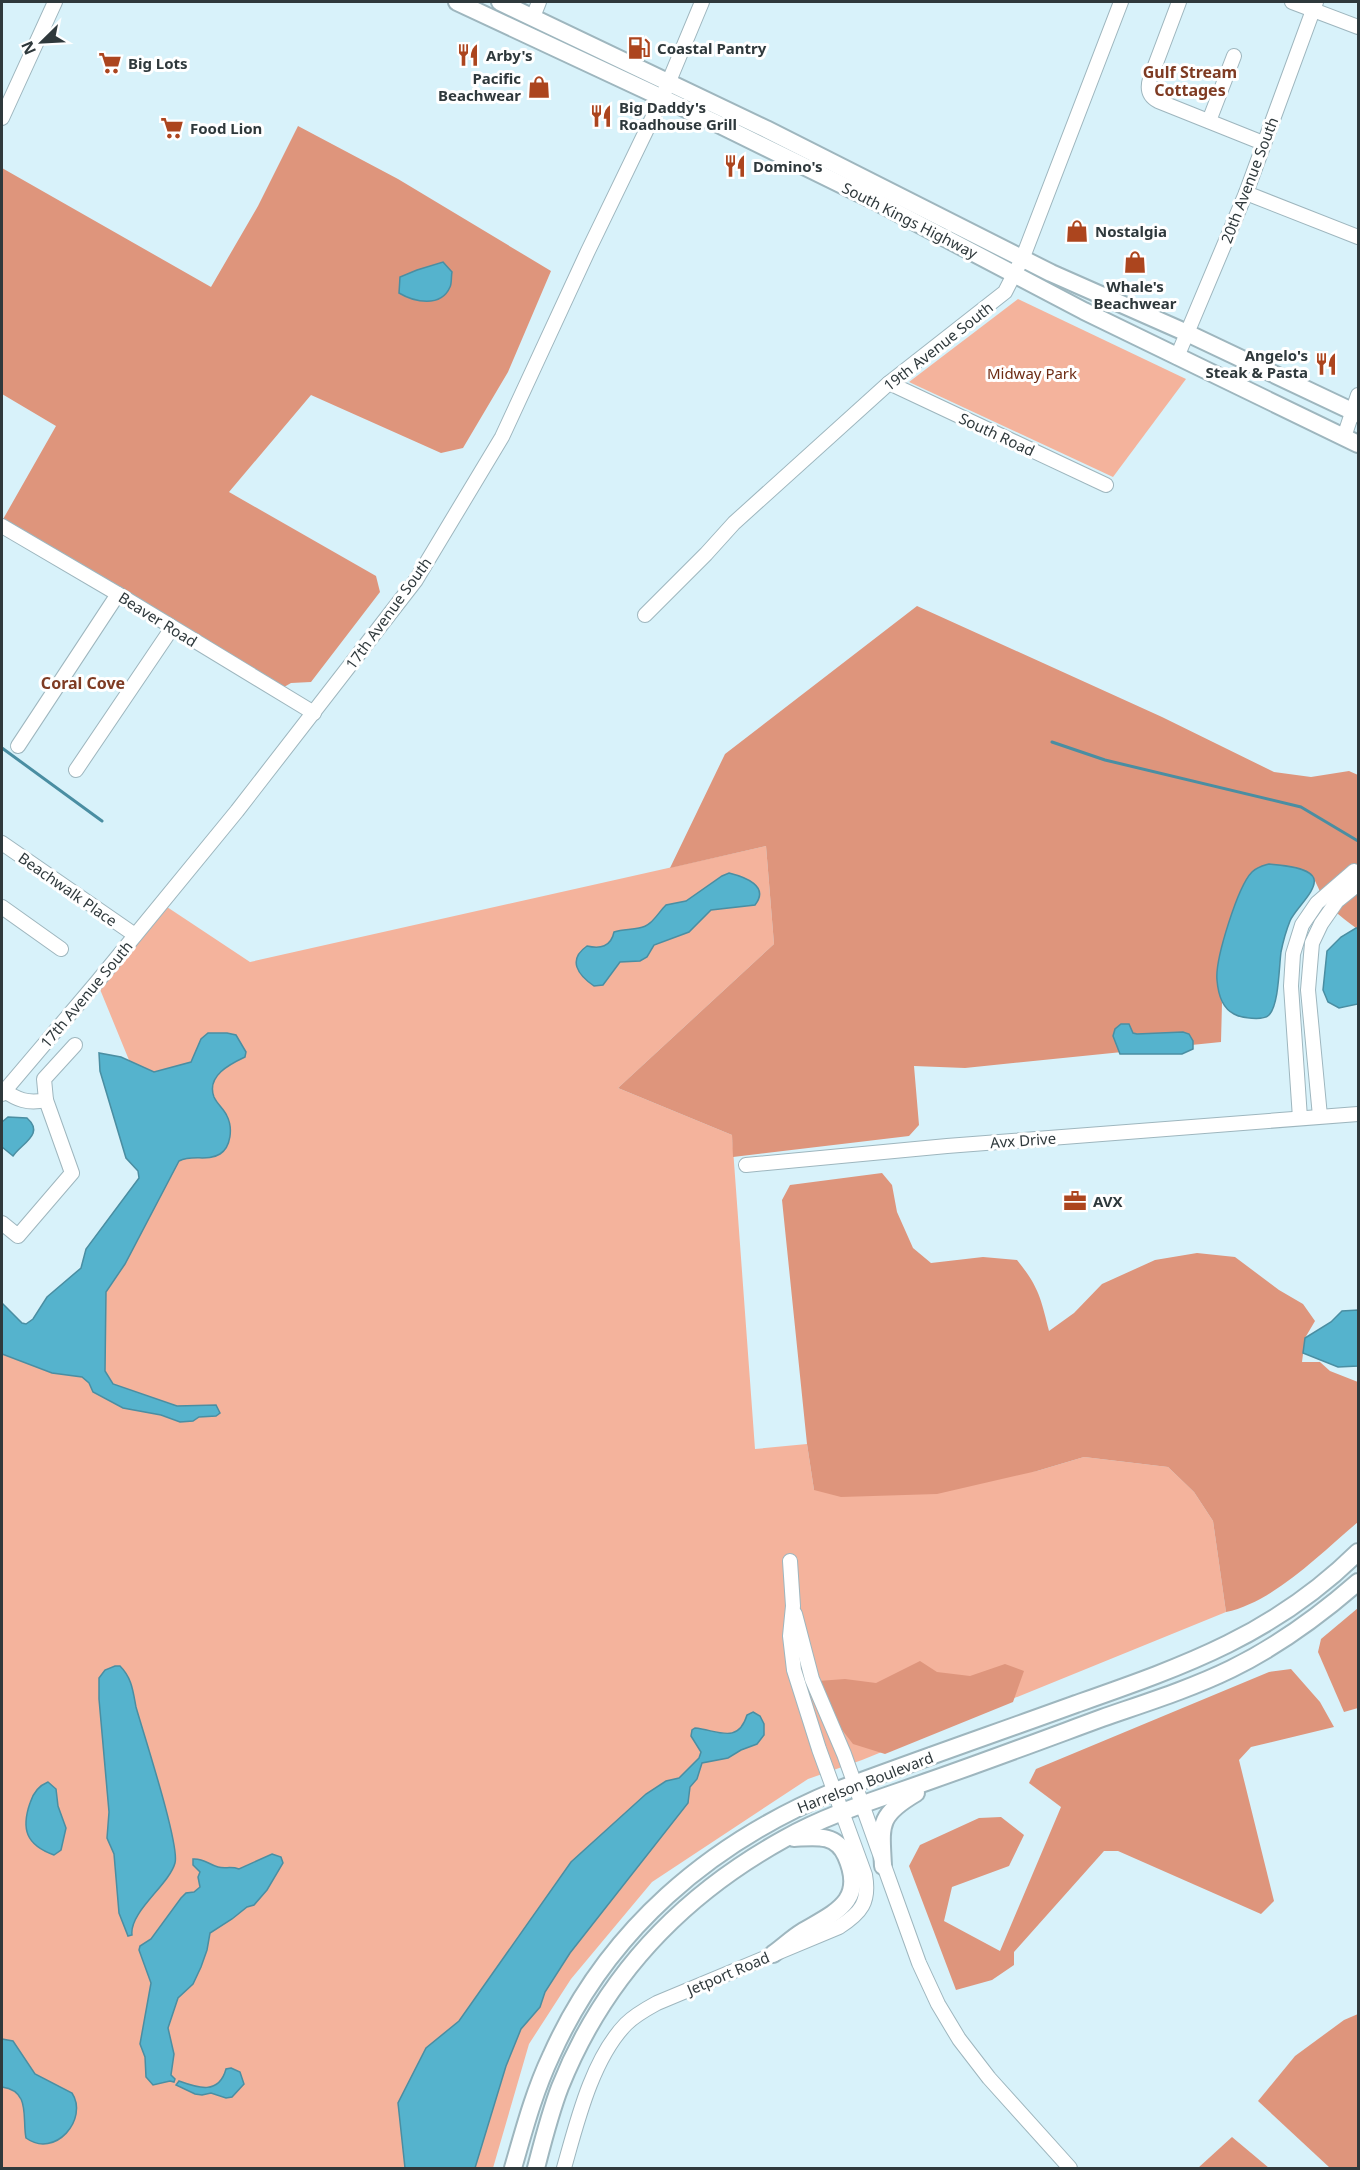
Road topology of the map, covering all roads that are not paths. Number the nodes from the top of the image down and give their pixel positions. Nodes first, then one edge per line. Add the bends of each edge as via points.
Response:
1 (55, 2) edge
2 (457, 2) edge
3 (500, 2) edge
4 (702, 2) edge
5 (1121, 2) edge
6 (1179, 2) edge
7 (1292, 2) edge
8 (1315, 5) edge
9 (536, 9) edge
10 (1359, 27) edge
11 (1234, 56) dead end
12 (665, 90) junction
13 (2, 118) edge
14 (1209, 121) junction
15 (1263, 143) junction
16 (1246, 193) junction
17 (1359, 237) edge
18 (1023, 257) junction
19 (1013, 274) junction
20 (1187, 333) junction
21 (1177, 357) junction
22 (889, 383) junction
23 (1356, 407) edge
24 (1351, 441) edge
25 (1106, 484) dead end
26 (2, 526) edge
27 (117, 594) junction
28 (645, 615) dead end
29 (172, 628) junction
30 (314, 713) junction
31 (18, 746) dead end
32 (76, 770) dead end
33 (2, 843) edge
34 (1356, 878) edge
35 (2, 907) edge
36 (135, 936) junction
37 (61, 949) dead end
38 (1308, 994) junction
39 (1291, 995) junction
40 (75, 1045) dead end
41 (2, 1092) edge
42 (46, 1100) junction
43 (1359, 1114) edge
44 (1320, 1116) junction
45 (1300, 1118) junction
46 (746, 1165) dead end
47 (2, 1223) edge
48 (1359, 1552) edge
49 (790, 1561) dead end
50 (1359, 1582) edge
51 (793, 1606) junction
52 (946, 1775) junction
53 (854, 1784) junction
54 (835, 1791) junction
55 (861, 1805) junction
56 (843, 1812) junction
57 (784, 1839) junction
58 (883, 1866) junction
59 (773, 1954) junction
60 (513, 2169) edge
61 (536, 2169) edge
62 (564, 2169) edge
63 (1070, 2169) edge

1 - 13 street
2 - 12 main road, South Kings Highway
3 - 9 main road, South Kings Highway
4 - 12 street, 17th Avenue South
5 - 18 street, 19th Avenue South
6 - 14 street via 1150,79 1149,92 1158,102
7 - 8 street
8 - 10 street
8 - 15 street, 20th Avenue South
9 - 12 main road, South Kings Highway
11 - 14 street
12 - 18 main road, South Kings Highway
12 - 19 main road, South Kings Highway
12 - 30 street, 17th Avenue South via 502,437 416,580
14 - 15 street
15 - 16 street, 20th Avenue South
16 - 17 street
16 - 20 street, 20th Avenue South
18 - 19 street, 19th Avenue South
18 - 20 main road, South Kings Highway
19 - 21 main road, South Kings Highway
19 - 22 street, 19th Avenue South via 998,300
20 - 21 street, 20th Avenue South
20 - 23 main road, South Kings Highway
21 - 24 main road, South Kings Highway
22 - 25 street, South Road
22 - 28 street, 19th Avenue South via 734,523
23 - 24 street
26 - 27 street, Beaver Road
27 - 29 street, Beaver Road
27 - 31 street
29 - 30 street, Beaver Road
29 - 32 street
30 - 36 street, 17th Avenue South
33 - 36 street, Beachwalk Place
34 - 38 street via 1336,901 1312,943
34 - 39 street via 1317,903 1302,925 1293,954
35 - 37 street
36 - 41 street, 17th Avenue South
38 - 39 street
38 - 44 street
39 - 45 street
40 - 42 street via 44,1079
41 - 42 street via 32,1103
42 - 47 street via 72,1173 18,1236
43 - 44 street, Avx Drive
44 - 45 street, Avx Drive
45 - 46 street, Avx Drive
48 - 53 main road, Harrelson Boulevard via 1325,1583 1273,1620 1199,1659
49 - 51 street
50 - 52 main road, Harrelson Boulevard via 1294,1633 1232,1668
51 - 53 street via 812,1678
51 - 54 street, Jetport Road via 790,1636 794,1670
52 - 55 main road, Harrelson Boulevard
52 - 58 main road via 903,1800 884,1819
53 - 54 main road, Harrelson Boulevard
53 - 55 street
54 - 56 street, Jetport Road
54 - 60 main road, Harrelson Boulevard via 771,1821 713,1858 649,1912 584,1995 550,2056
55 - 56 main road, Harrelson Boulevard
55 - 58 street
56 - 57 main road, Harrelson Boulevard
56 - 59 street, Jetport Road via 866,1882 862,1908 839,1927
57 - 59 main road via 822,1837 835,1842 844,1851 854,1881 839,1910
57 - 61 main road, Harrelson Boulevard via 690,1902 658,1932 620,1979 567,2072
58 - 63 street via 919,1964 956,2034 989,2078
59 - 62 street, Jetport Road via 657,2003 627,2023 610,2044 596,2073

